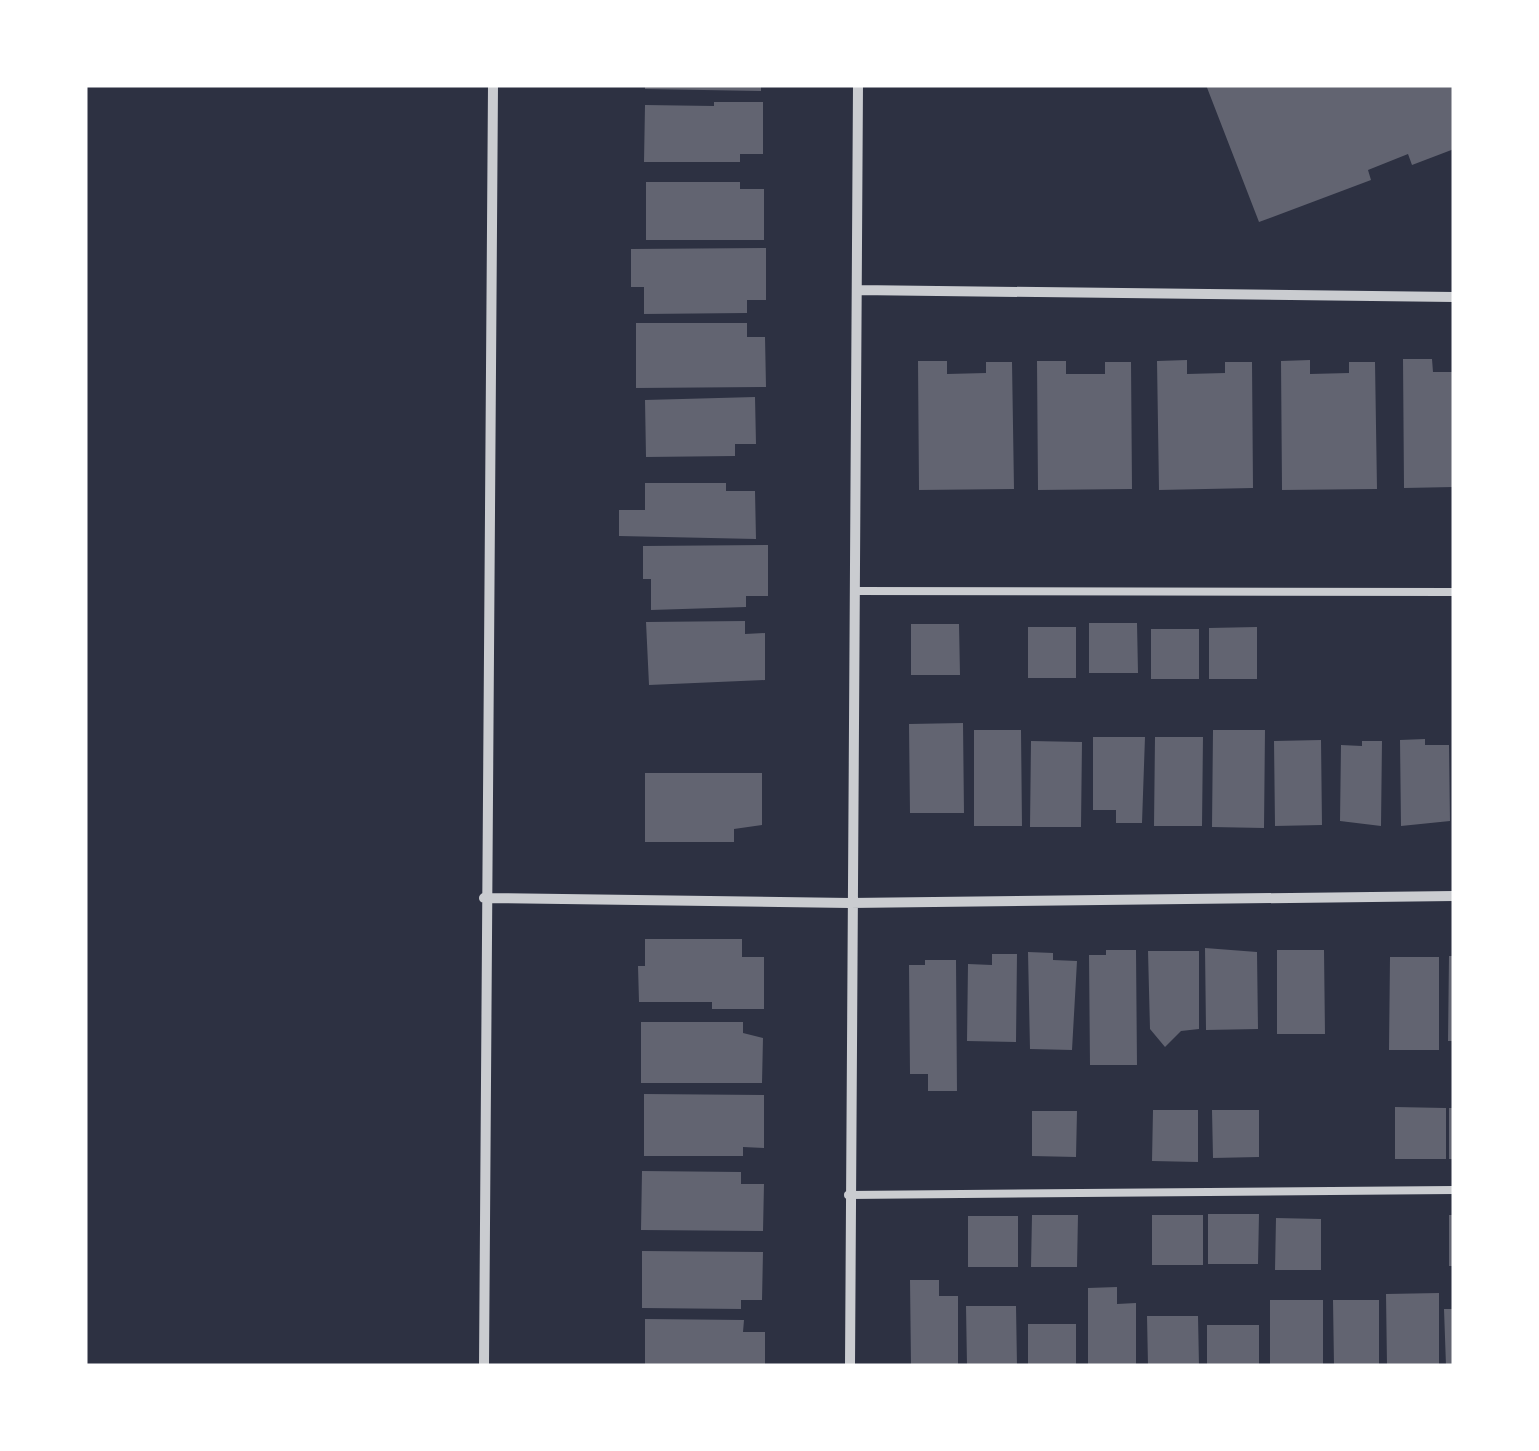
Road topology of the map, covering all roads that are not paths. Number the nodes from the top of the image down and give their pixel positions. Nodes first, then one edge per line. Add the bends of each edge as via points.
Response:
1 (493, 85) edge
2 (858, 85) edge
3 (858, 290) junction
4 (1454, 297) edge
5 (853, 592) junction
6 (1454, 592) edge
7 (1454, 896) edge
8 (484, 898) junction
9 (850, 903) junction
10 (1454, 1190) edge
11 (848, 1195) junction
12 (484, 1366) edge
13 (850, 1366) edge

1 - 8 street
2 - 3 street
3 - 4 street
3 - 5 street
5 - 6 lane
5 - 9 street
7 - 9 street
8 - 9 street
8 - 12 street
9 - 11 street
10 - 11 lane
11 - 13 street

